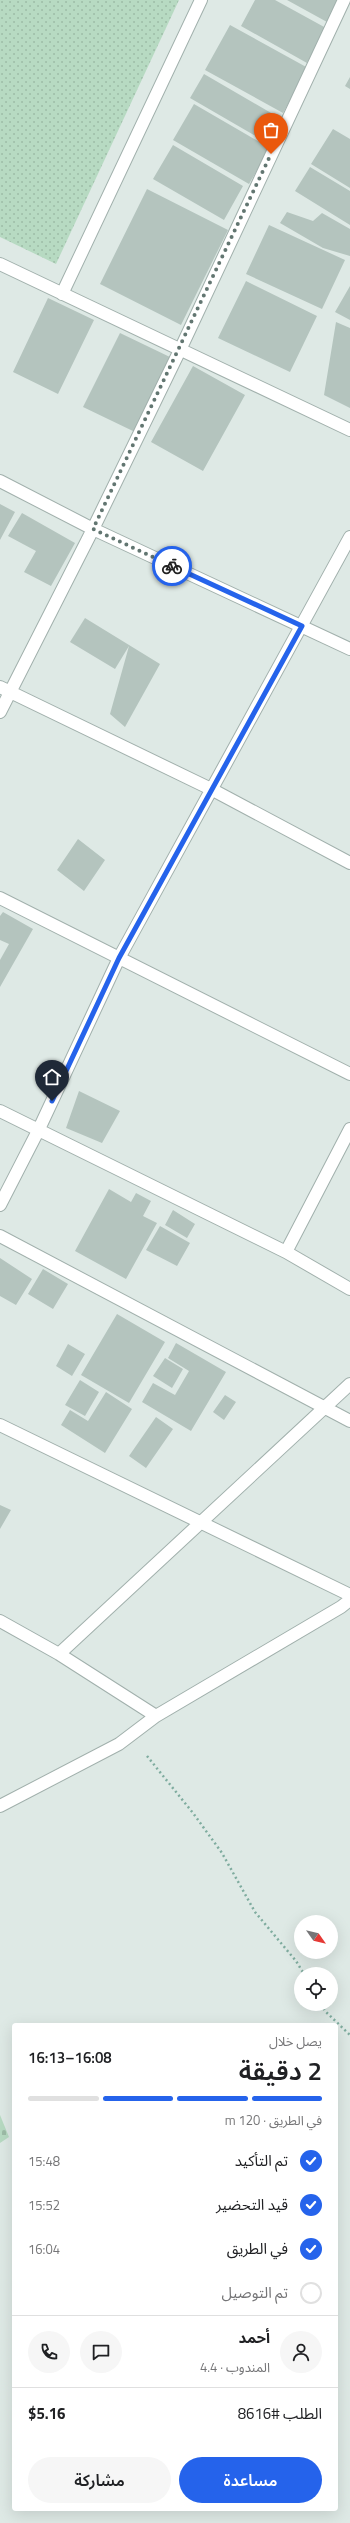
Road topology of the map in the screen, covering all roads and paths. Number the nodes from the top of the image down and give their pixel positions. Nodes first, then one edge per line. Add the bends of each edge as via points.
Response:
1 (200, 0) edge
2 (344, 0) edge
3 (0, 264) edge
4 (62, 294) junction
5 (180, 350) junction
6 (349, 427) edge
7 (0, 480) edge
8 (93, 529) junction
9 (350, 537) edge
10 (302, 626) junction
11 (350, 649) edge
12 (5, 690) edge
13 (0, 712) edge
14 (211, 789) junction
15 (350, 863) edge
16 (0, 898) edge
17 (119, 958) junction
18 (350, 1074) edge
19 (0, 1111) edge
20 (39, 1129) junction
21 (350, 1129) edge
22 (0, 1205) edge
23 (0, 1236) edge
24 (286, 1252) junction
25 (350, 1289) edge
26 (350, 1384) edge
27 (324, 1408) junction
28 (350, 1421) edge
29 (0, 1425) edge
30 (201, 1522) junction
31 (350, 1595) edge
32 (350, 1600) edge
33 (0, 1621) edge
34 (59, 1654) junction
35 (156, 1716) junction
36 (131, 1736) junction
37 (1, 1805) edge
38 (300, 1967) edge
39 (325, 2011) edge
40 (338, 2023) edge
41 (338, 2023) edge
42 (350, 2035) edge

1 - 4 street
2 - 5 street
3 - 4 street
4 - 5 street
5 - 6 street
5 - 8 street
7 - 8 street
8 - 10 street
8 - 12 street
9 - 10 street
10 - 11 street
10 - 14 street
12 - 13 street
12 - 14 street
14 - 15 street
14 - 17 street
16 - 17 street
17 - 18 street
17 - 20 street
19 - 20 street
20 - 22 street
20 - 24 street
21 - 24 street
23 - 27 street
24 - 25 street
26 - 27 street
27 - 28 street
27 - 30 street
29 - 30 street
30 - 31 street
30 - 34 street
32 - 35 street
33 - 34 street
34 - 35 street
35 - 36 street
36 - 37 street
36 - 38 path via 222,1852 256,1912
39 - 40 path
41 - 42 path

